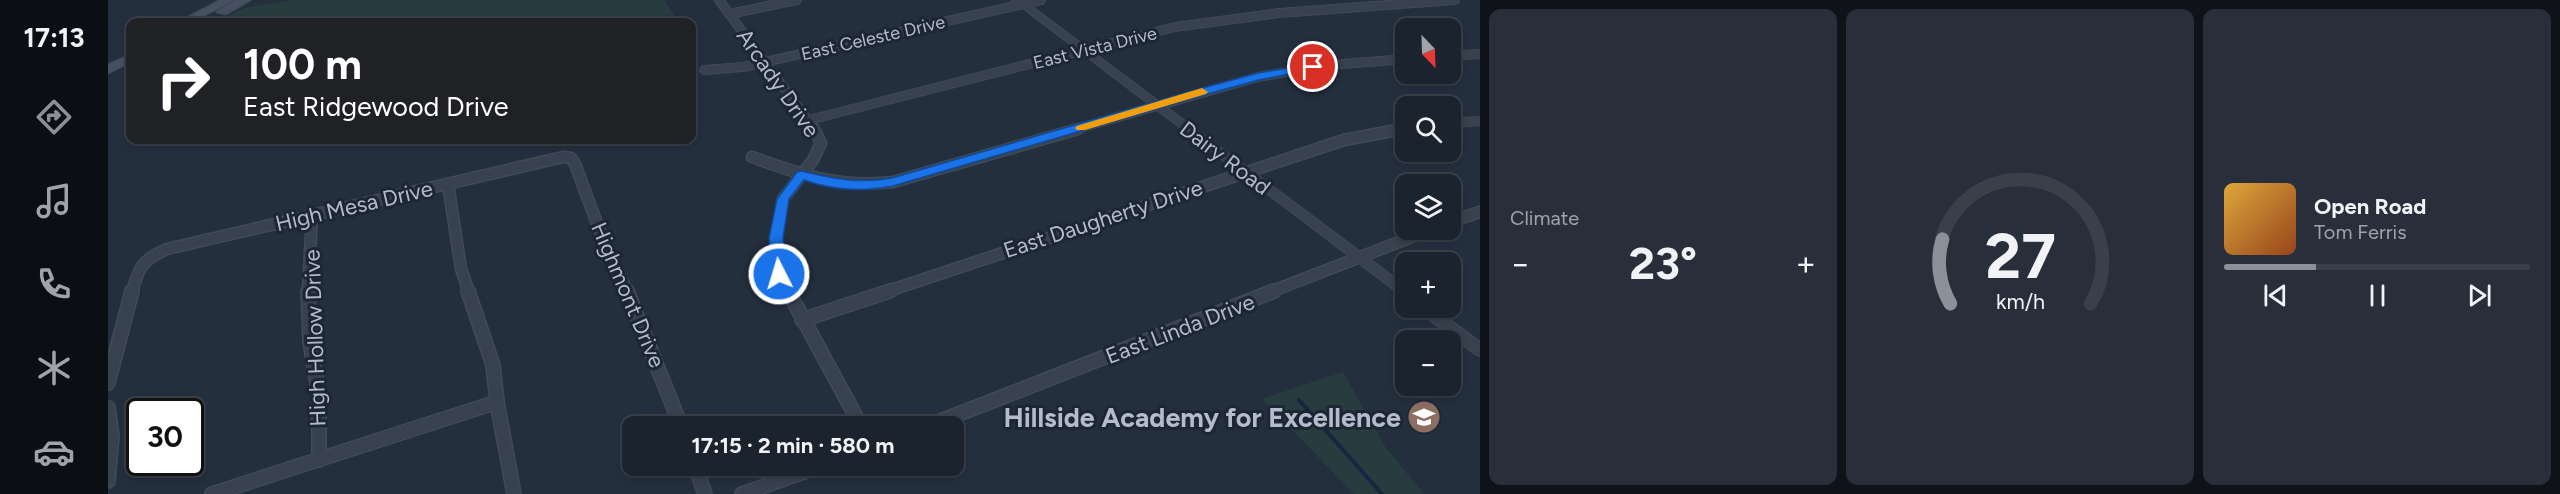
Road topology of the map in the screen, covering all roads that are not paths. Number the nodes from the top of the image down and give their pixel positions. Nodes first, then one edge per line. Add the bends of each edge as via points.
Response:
1 (229, 0) edge
2 (245, 0) edge
3 (719, 0) edge
4 (797, 0) edge
5 (1041, 0) edge
6 (1455, 0) edge
7 (1020, 2) edge
8 (1383, 2) edge
9 (1402, 2) edge
10 (729, 14) junction
11 (191, 18) edge
12 (209, 18) edge
13 (126, 51) edge
14 (1084, 51) junction
15 (1480, 54) edge
16 (1461, 55) edge
17 (108, 60) edge
18 (126, 60) edge
19 (1395, 60) edge
20 (764, 62) junction
21 (108, 70) edge
22 (704, 70) dead end
23 (1157, 106) junction
24 (809, 120) junction
25 (1480, 121) edge
26 (1461, 122) edge
27 (1395, 130) edge
28 (752, 157) dead end
29 (575, 164) joint
30 (1244, 172) junction
31 (802, 175) junction
32 (448, 184) junction
33 (1480, 212) edge
34 (312, 216) junction
35 (1461, 218) edge
36 (1404, 240) edge
37 (1358, 258) junction
38 (1395, 286) edge
39 (1437, 318) edge
40 (802, 320) junction
41 (1480, 350) edge
42 (108, 383) edge
43 (497, 402) junction
44 (108, 408) edge
45 (677, 416) edge
46 (855, 416) edge
47 (954, 416) edge
48 (319, 460) junction
49 (699, 476) edge
50 (792, 476) edge
51 (108, 482) edge
52 (212, 494) edge
53 (514, 494) edge
54 (705, 494) edge
55 (742, 494) edge

1 - 11 main road
2 - 12 main road
3 - 10 street, Arcady Drive
4 - 10 street
5 - 7 street, East Celeste Drive
6 - 9 street, East Vista Drive
7 - 14 street, Dairy Road
7 - 20 street, East Celeste Drive
8 - 9 street, East Vista Drive
8 - 14 street, East Vista Drive via 1244,15 1175,27
10 - 20 street, Arcady Drive
13 - 17 main road
14 - 23 street, Dairy Road
14 - 24 street, East Vista Drive
15 - 16 street
18 - 21 main road
19 - 23 street via 1297,69
20 - 22 street, East Celeste Drive
20 - 24 street, Arcady Drive
23 - 30 street, Dairy Road
23 - 31 street via 893,182 847,186
24 - 31 street, Arcady Drive via 821,143
25 - 26 street
27 - 30 street, East Daugherty Drive via 1344,140
28 - 31 street
29 - 32 street, High Mesa Drive via 571,158 553,158
29 - 45 street, Highmont Drive
30 - 37 street, Dairy Road
30 - 40 street, East Daugherty Drive
31 - 40 street, Arcady Drive via 783,199 776,238 779,274
32 - 34 street, High Mesa Drive
32 - 43 street via 461,269 493,365
33 - 35 street
34 - 42 street, High Mesa Drive via 167,249 149,257 138,270
34 - 48 street, High Hollow Drive via 308,291 310,342 319,395
36 - 37 street, East Linda Drive
37 - 38 street, Dairy Road
37 - 47 street, East Linda Drive
39 - 41 street
40 - 46 street, Arcady Drive
43 - 48 street
43 - 53 street
44 - 51 street via 112,436
48 - 52 street
49 - 54 street
50 - 55 street

